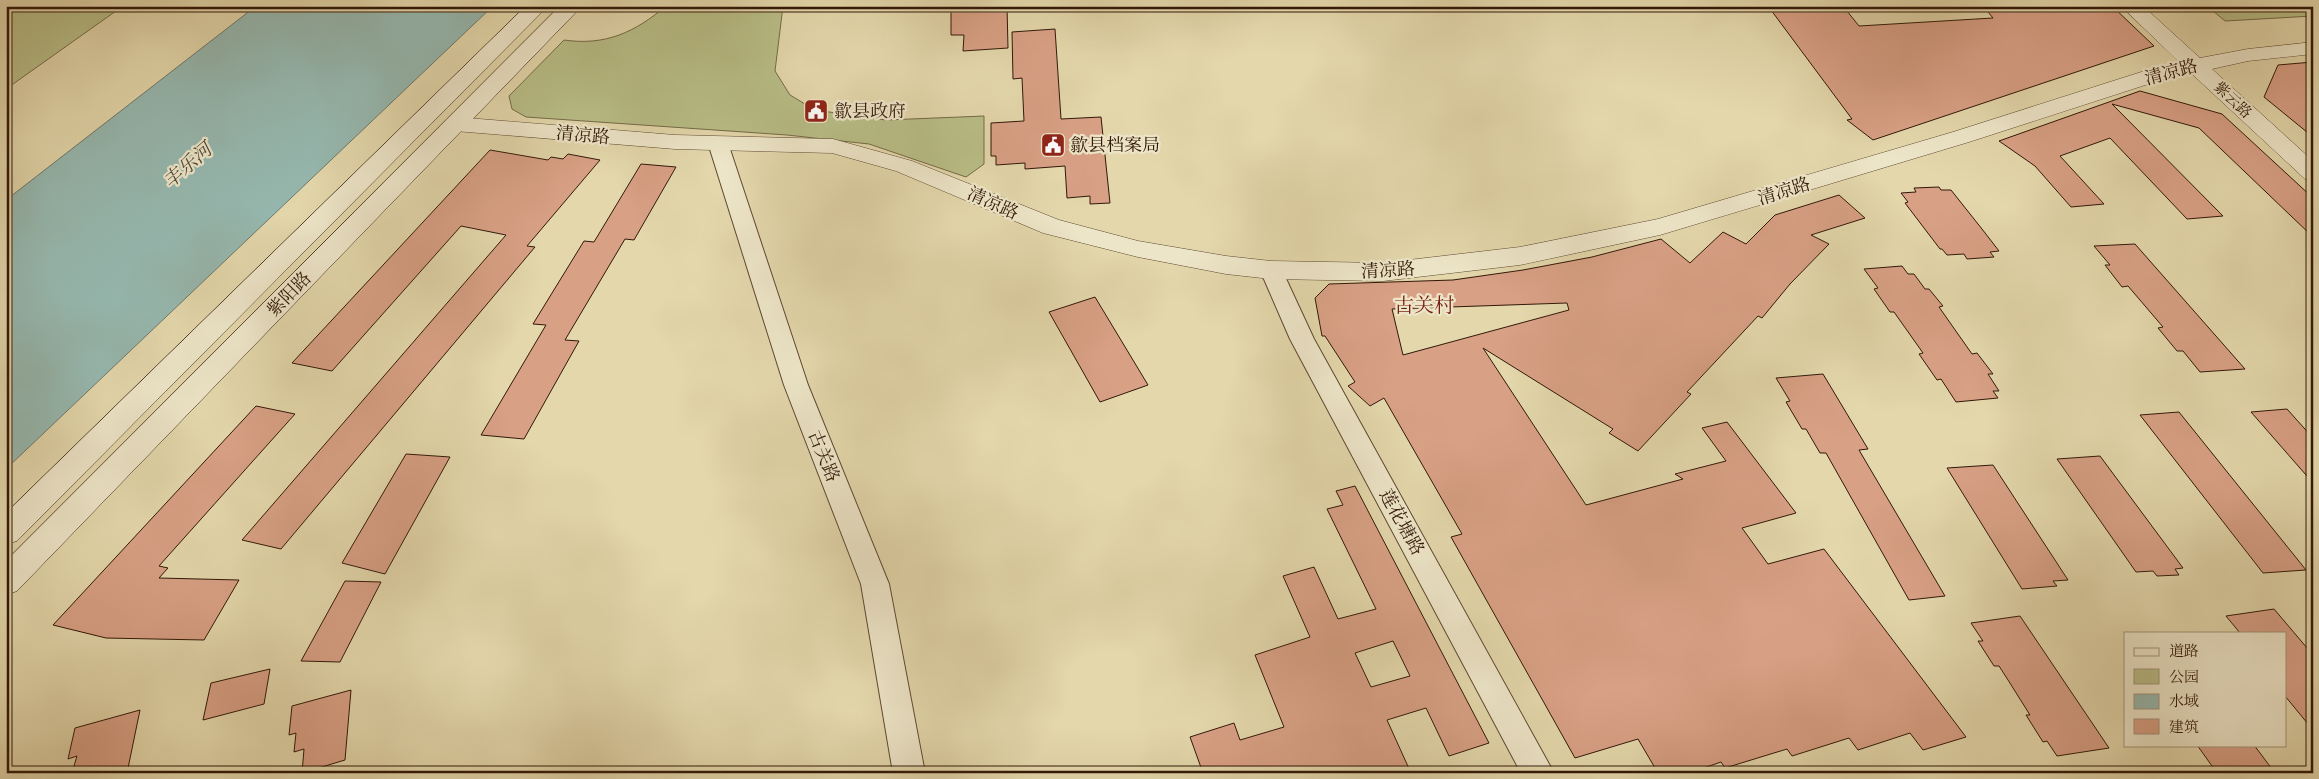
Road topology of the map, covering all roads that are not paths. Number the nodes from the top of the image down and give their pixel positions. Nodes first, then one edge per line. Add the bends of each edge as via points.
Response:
1 (538, 6) edge
2 (572, 6) edge
3 (2131, 6) edge
4 (2313, 48) edge
5 (2194, 65) junction
6 (455, 124) junction
7 (718, 143) junction
8 (2313, 174) edge
9 (1271, 270) junction
10 (6, 532) edge
11 (6, 582) edge
12 (908, 773) edge
13 (1538, 773) edge

1 - 10 street, 紫阳路
2 - 6 street, 紫阳路
3 - 5 street, 紫云路
4 - 5 street, 清凉路
5 - 8 street, 紫云路
5 - 9 street, 清凉路 via 1704,215 1616,238 1520,256 1420,269 1346,272
6 - 7 street, 清凉路
6 - 11 street, 紫阳路
7 - 9 street, 清凉路 via 833,146 904,166 1052,227 1181,258
7 - 12 street, 古关路 via 796,385 875,584
9 - 13 street, 莲花塘路 via 1302,339

